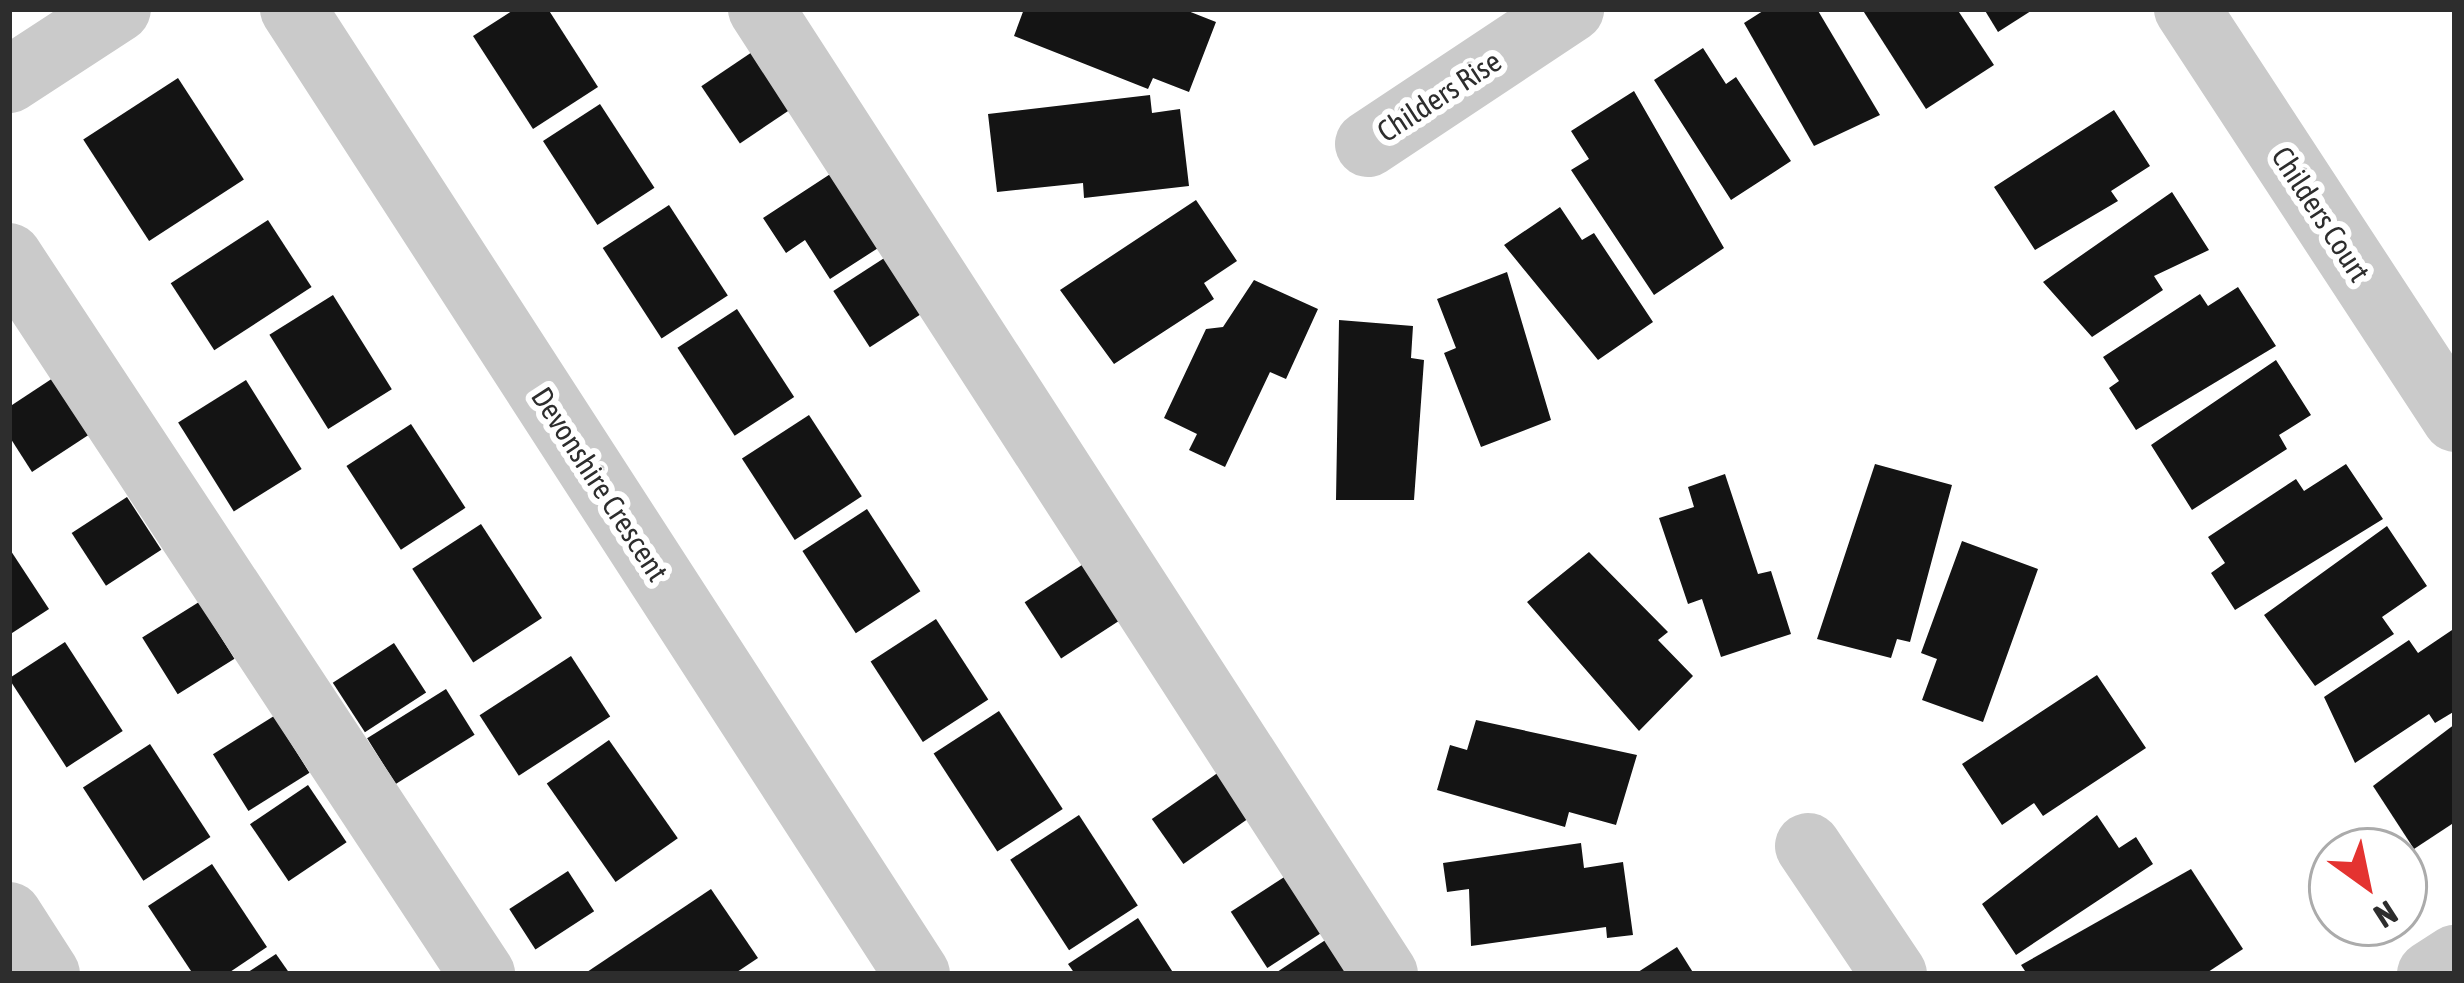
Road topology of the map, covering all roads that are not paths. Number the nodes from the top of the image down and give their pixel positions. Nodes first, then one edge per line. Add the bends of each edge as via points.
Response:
1 (118, 9) edge
2 (293, 9) edge
3 (761, 9) edge
4 (1571, 9) edge
5 (2187, 9) edge
6 (9, 80) edge
7 (1367, 144) dead end
8 (9, 256) edge
9 (2455, 419) edge
10 (1808, 846) dead end
11 (9, 915) edge
12 (2455, 958) edge
13 (902, 969) edge
14 (47, 974) edge
15 (482, 974) edge
16 (1385, 974) edge
17 (1894, 974) edge
18 (2430, 974) edge

1 - 6 street
2 - 13 street, Devonshire Crescent
3 - 16 street
4 - 7 street, Childers Rise
5 - 9 street, Childers Court
8 - 15 street
10 - 17 street
11 - 14 street
12 - 18 street

